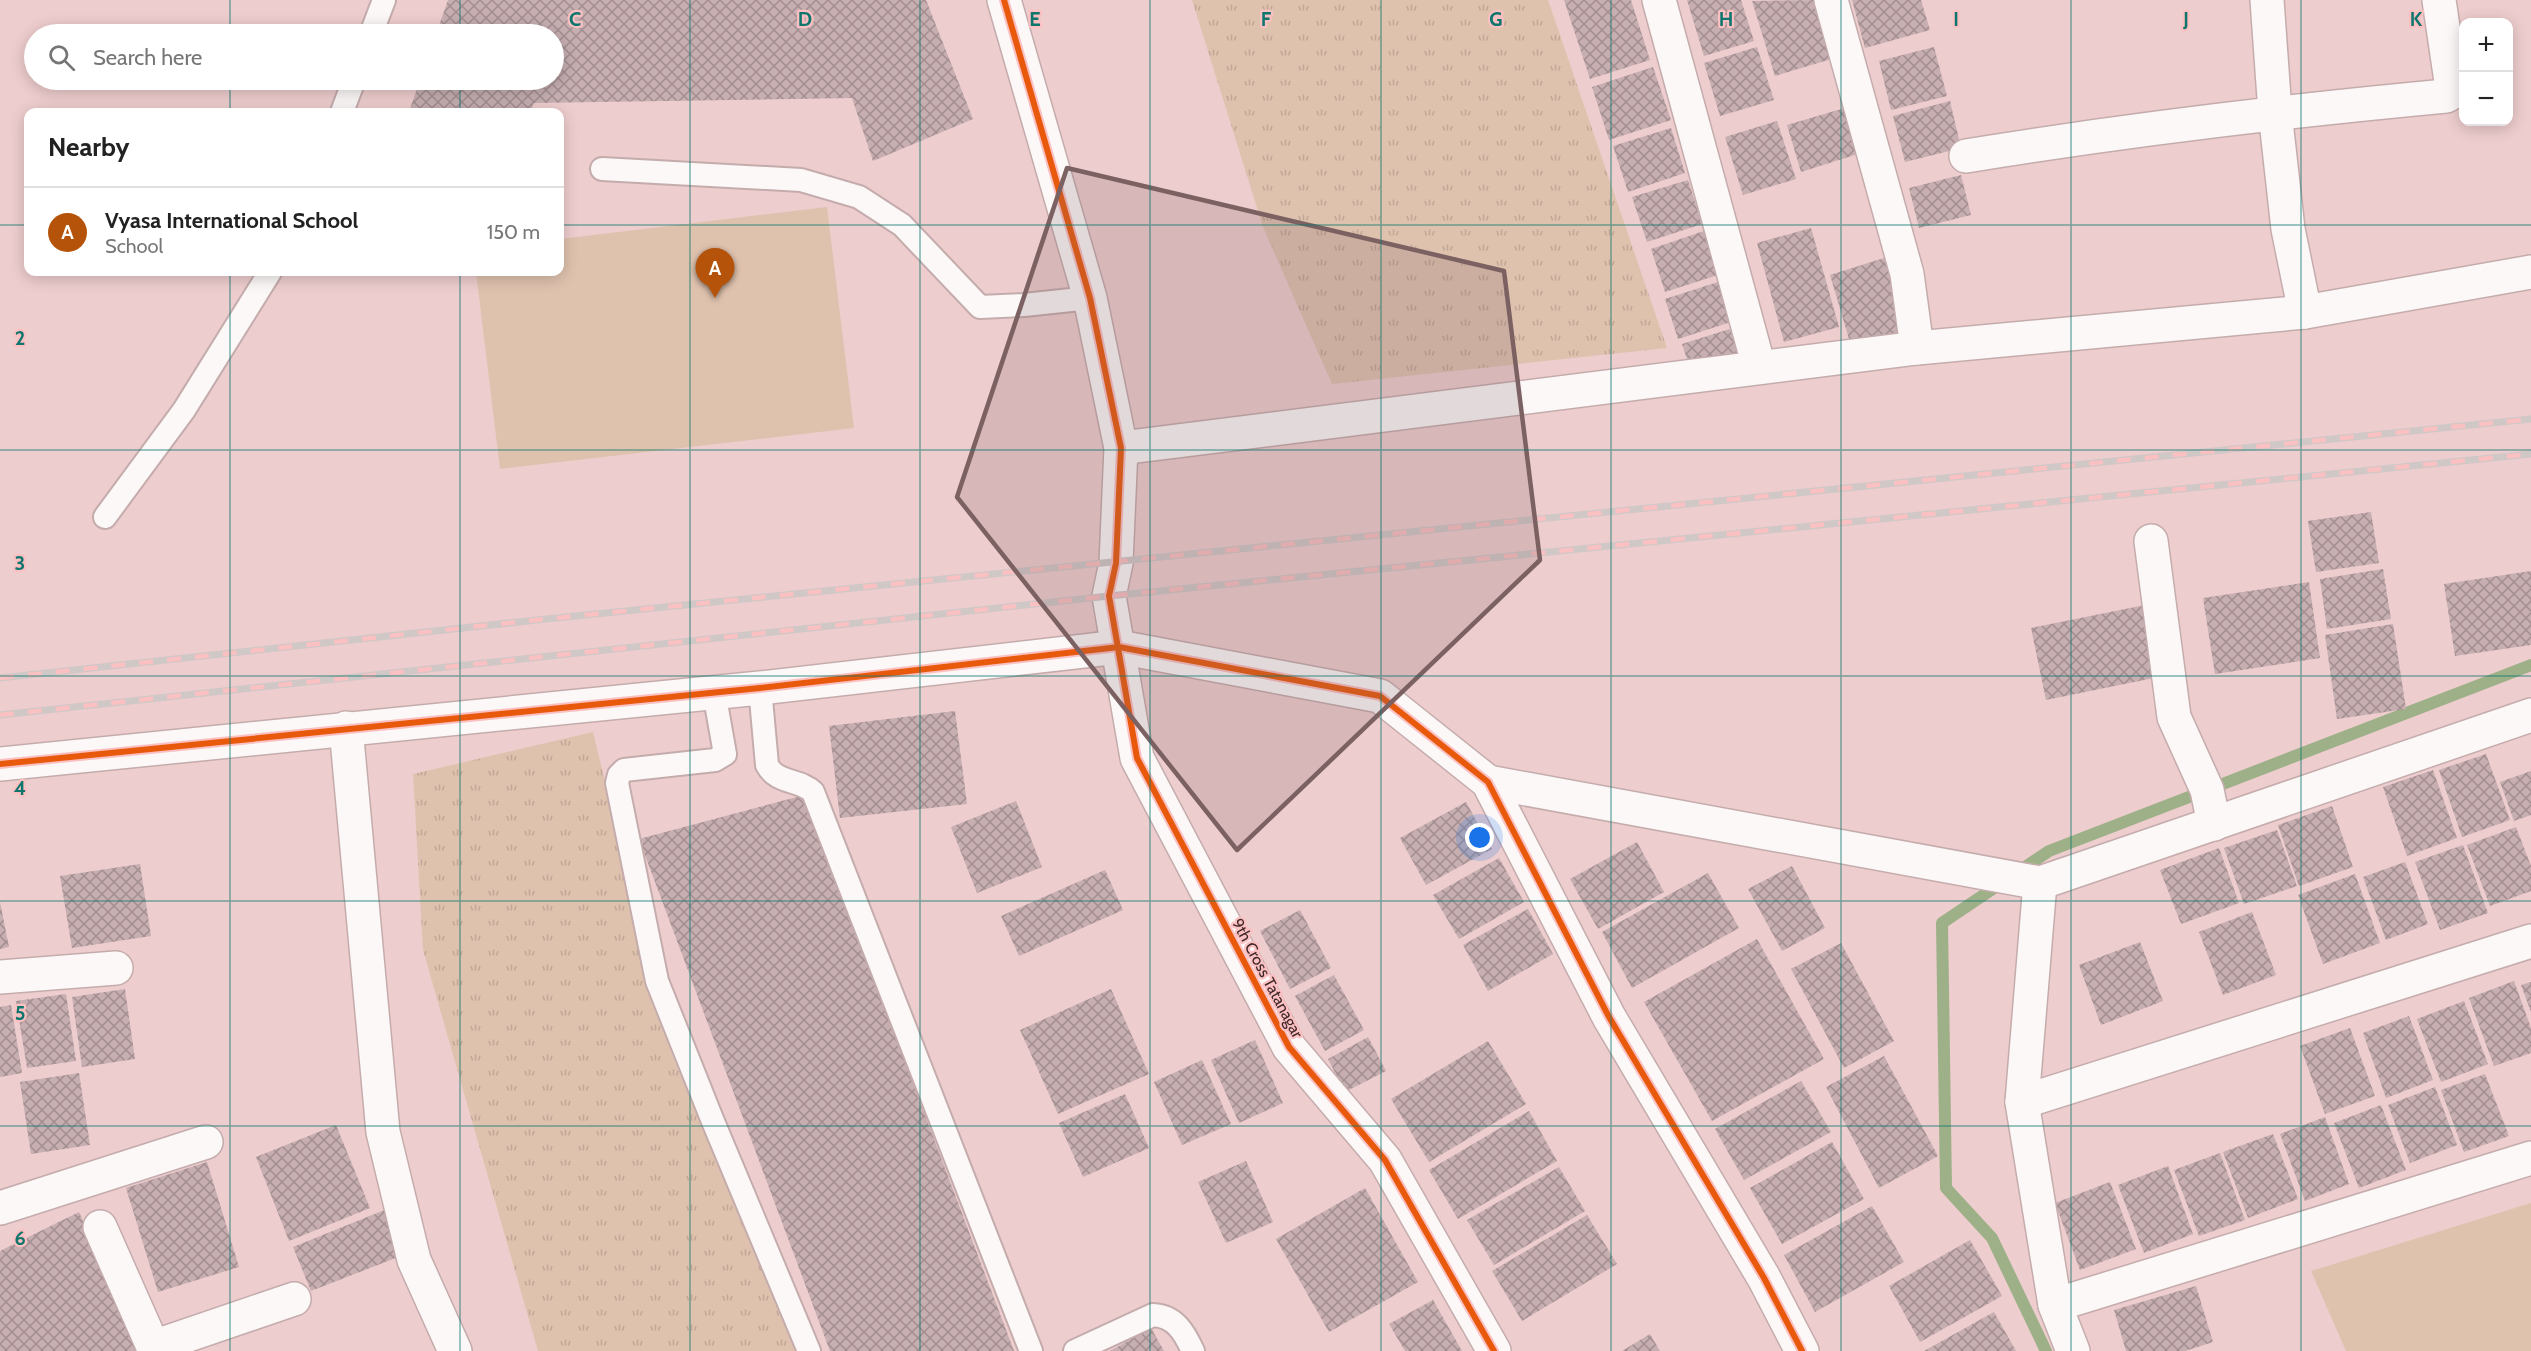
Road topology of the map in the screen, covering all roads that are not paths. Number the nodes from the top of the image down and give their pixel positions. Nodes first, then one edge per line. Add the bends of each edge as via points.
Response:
1 (384, 0) edge
2 (1005, 0) edge
3 (1659, 0) edge
4 (1831, 0) edge
5 (2267, 0) edge
6 (2439, 0) edge
7 (375, 24) edge
8 (350, 90) edge
9 (344, 108) edge
10 (2275, 112) junction
11 (1966, 156) dead end
12 (602, 169) dead end
13 (2531, 272) edge
14 (268, 276) edge
15 (1090, 298) junction
16 (2305, 312) junction
17 (1917, 348) junction
18 (1759, 368) junction
19 (1121, 448) junction
20 (105, 517) dead end
21 (2151, 541) dead end
22 (1119, 647) junction
23 (760, 688) junction
24 (714, 692) junction
25 (2531, 715) edge
26 (346, 728) junction
27 (0, 764) edge
28 (1488, 782) junction
29 (2214, 824) junction
30 (2036, 883) junction
31 (2531, 941) edge
32 (116, 968) dead end
33 (0, 977) edge
34 (2022, 1102) junction
35 (206, 1142) dead end
36 (2531, 1158) edge
37 (0, 1208) edge
38 (100, 1227) dead end
39 (294, 1299) dead end
40 (2055, 1305) junction
41 (154, 1349) edge
42 (455, 1351) edge
43 (809, 1351) edge
44 (1031, 1351) edge
45 (1075, 1351) edge
46 (1193, 1351) edge
47 (1494, 1351) edge
48 (1802, 1351) edge
49 (2073, 1351) edge

1 - 7 lane
2 - 15 street, 9th Cross Tatanagar
3 - 18 street
4 - 17 street via 1907,274
5 - 10 street
6 - 10 street via 2452,88 2449,94
8 - 9 lane
10 - 11 street
10 - 16 street via 2288,229
12 - 15 lane via 801,180 859,197 902,225 980,307
13 - 16 street
14 - 20 lane via 184,410
15 - 19 street, 9th Cross Tatanagar
16 - 17 street
17 - 18 street
18 - 19 street
19 - 22 street, 9th Cross Tatanagar via 1116,562 1109,596
21 - 29 street via 2174,717 2206,790
22 - 23 street
22 - 28 street via 1380,696
22 - 47 street, 9th Cross Tatanagar via 1137,758 1289,1047 1385,1160
23 - 24 street
23 - 44 lane via 767,765 790,783 802,783 813,792
24 - 26 street
24 - 43 lane via 725,754 722,757 624,770 617,783 657,981
25 - 29 street
26 - 27 street
26 - 42 street via 383,1132 414,1260
28 - 30 street
28 - 48 street via 1609,1017 1764,1278
29 - 30 street
30 - 34 street
31 - 34 street
32 - 33 street
34 - 40 street
35 - 37 street
36 - 40 street
38 - 41 street
39 - 41 street
40 - 49 street
45 - 46 lane via 1152,1314 1176,1323

